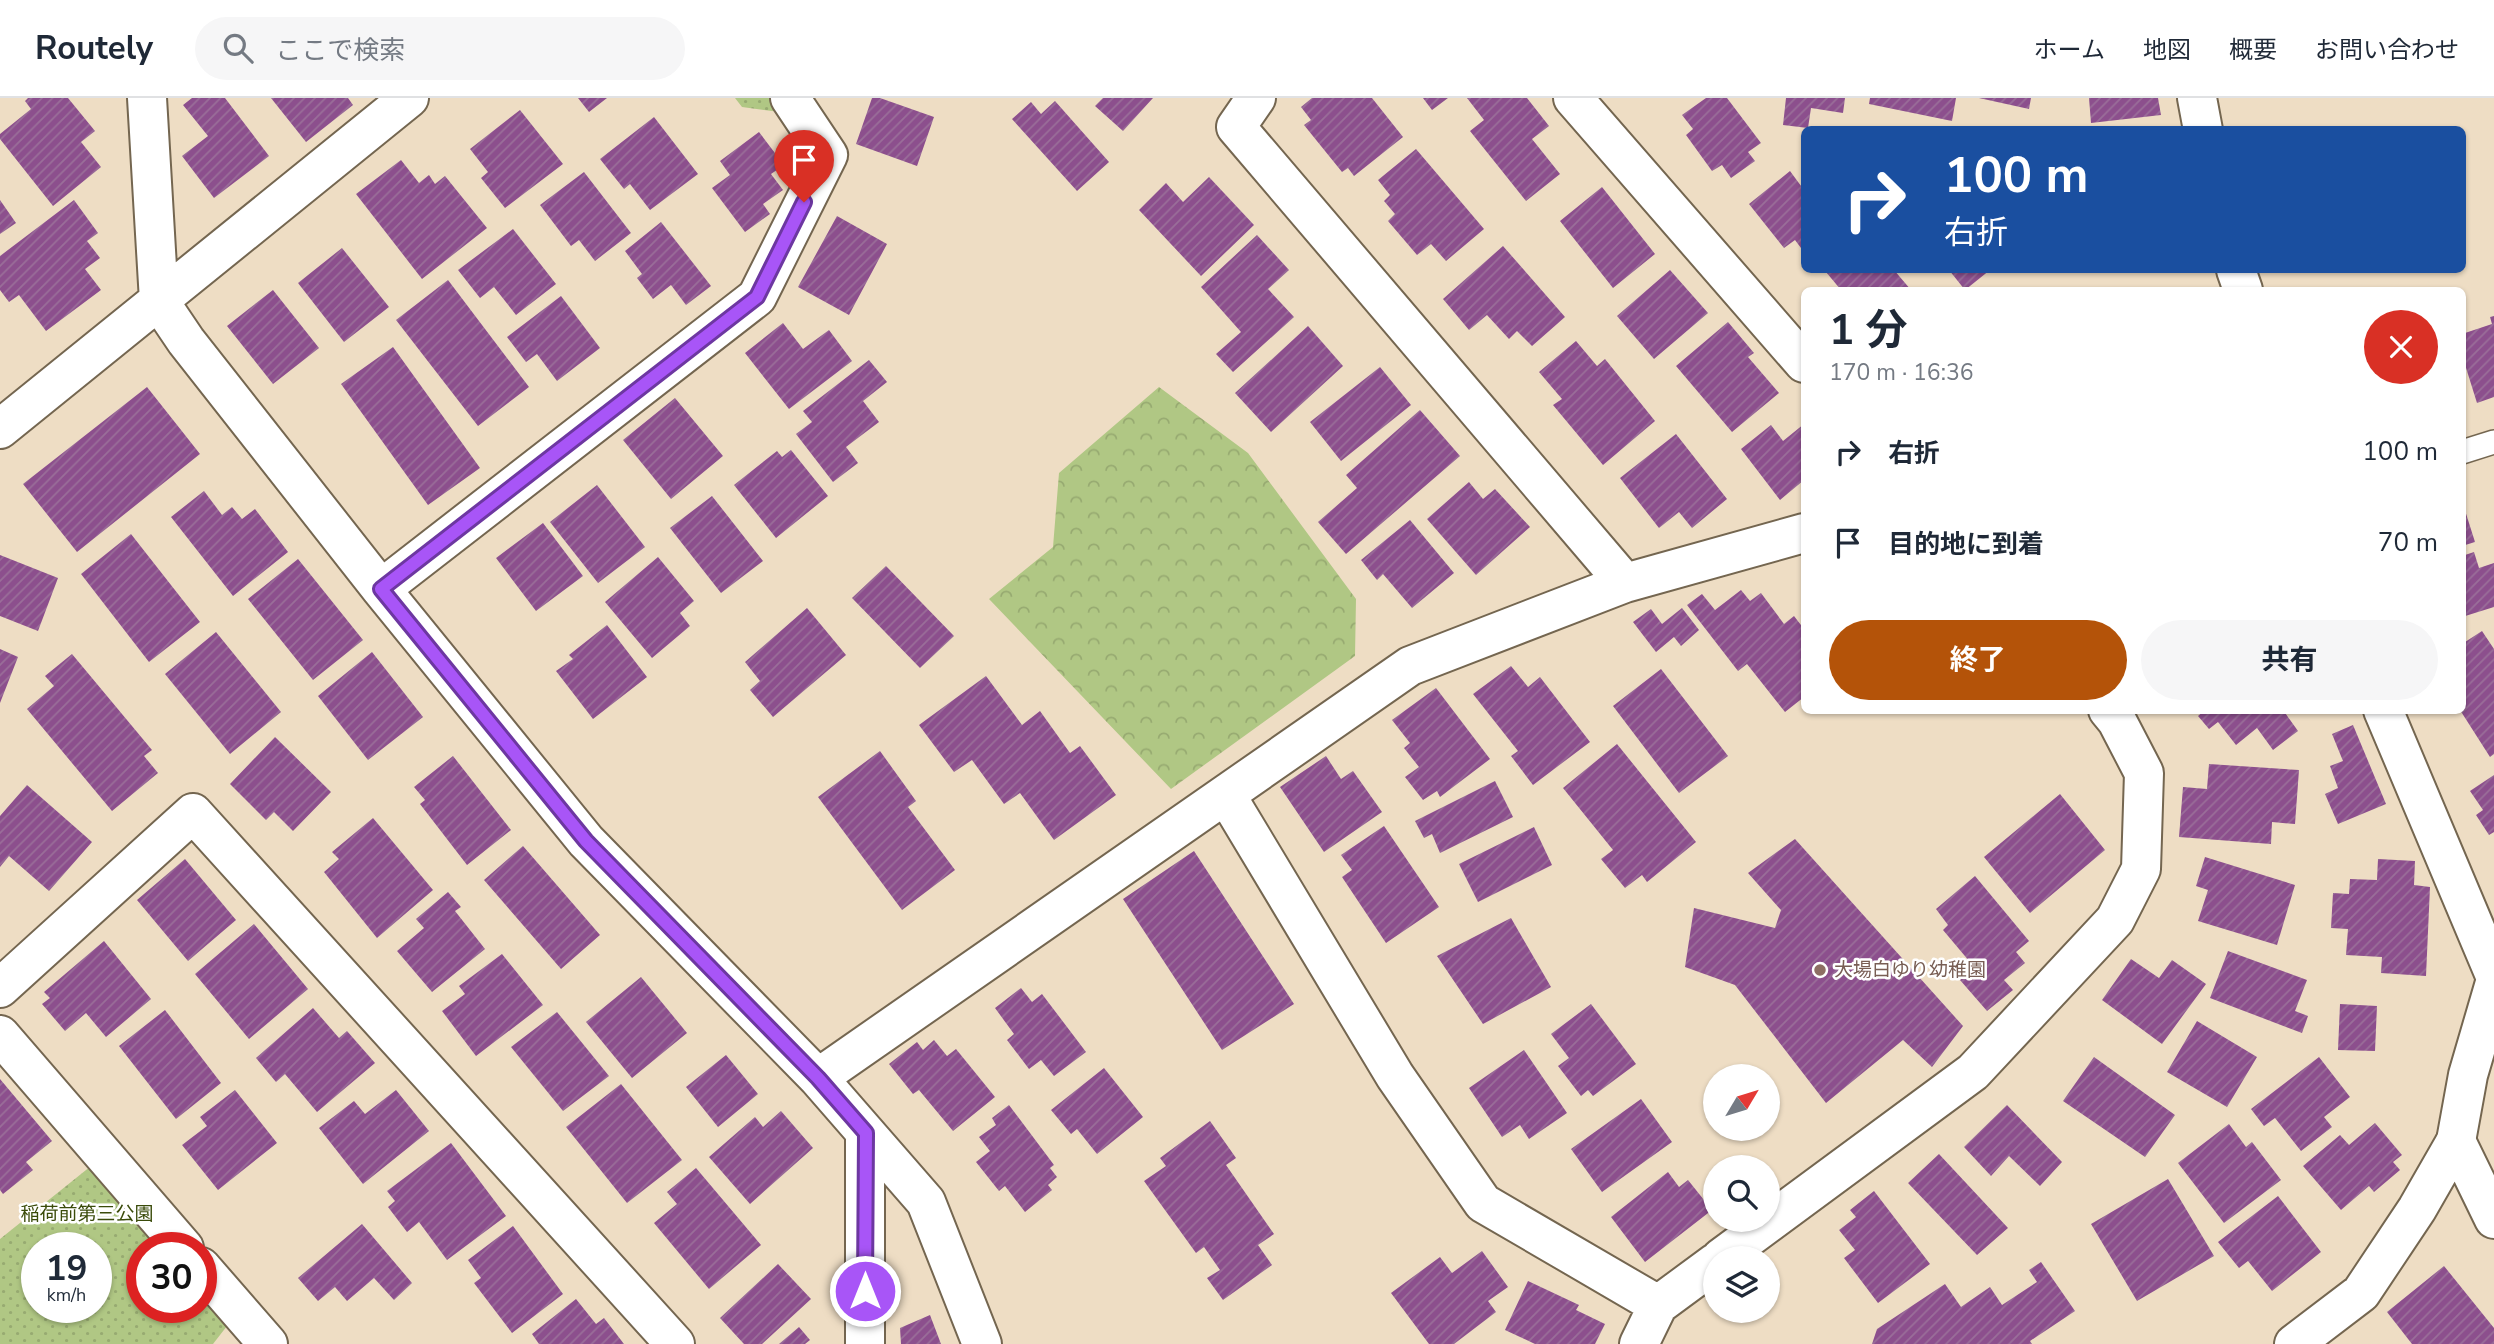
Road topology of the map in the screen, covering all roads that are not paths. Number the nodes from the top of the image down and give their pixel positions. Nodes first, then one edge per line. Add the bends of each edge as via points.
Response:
1 (147, 98) edge
2 (409, 98) edge
3 (790, 98) edge
4 (1256, 98) edge
5 (1573, 98) edge
6 (2197, 98) edge
7 (2202, 126) edge
8 (159, 301) junction
9 (1801, 360) edge
10 (0, 429) edge
11 (2494, 442) edge
12 (2466, 451) edge
13 (1801, 534) edge
14 (1625, 583) junction
15 (381, 589) junction
16 (2112, 714) edge
17 (2384, 714) edge
18 (1226, 795) junction
19 (2494, 972) edge
20 (2494, 986) edge
21 (0, 988) edge
22 (0, 1035) edge
23 (818, 1078) junction
24 (866, 1133) junction
25 (2456, 1141) junction
26 (2494, 1219) edge
27 (170, 1232) edge
28 (1737, 1246) edge
29 (1703, 1272) edge
30 (217, 1285) edge
31 (1658, 1305) junction
32 (268, 1344) edge
33 (675, 1344) edge
34 (865, 1344) edge
35 (982, 1344) edge
36 (1639, 1344) edge
37 (2294, 1344) edge

1 - 8 street
2 - 8 street
3 - 15 street via 828,155 757,297
4 - 14 street via 1236,127
5 - 9 street
6 - 7 street
8 - 10 street
8 - 15 street
11 - 12 lane
13 - 14 street
14 - 18 street via 1410,666
15 - 23 street via 586,841
16 - 28 street via 2144,772 2141,869 2115,920 1973,1072
17 - 19 street
18 - 23 street
18 - 31 street via 1395,1076 1483,1203
20 - 25 street via 2468,1075
21 - 33 street via 193,813
22 - 27 street
23 - 24 street
24 - 34 street
24 - 35 street via 926,1202
25 - 26 street
25 - 37 street via 2361,1293
29 - 31 street
30 - 32 street
31 - 36 street

